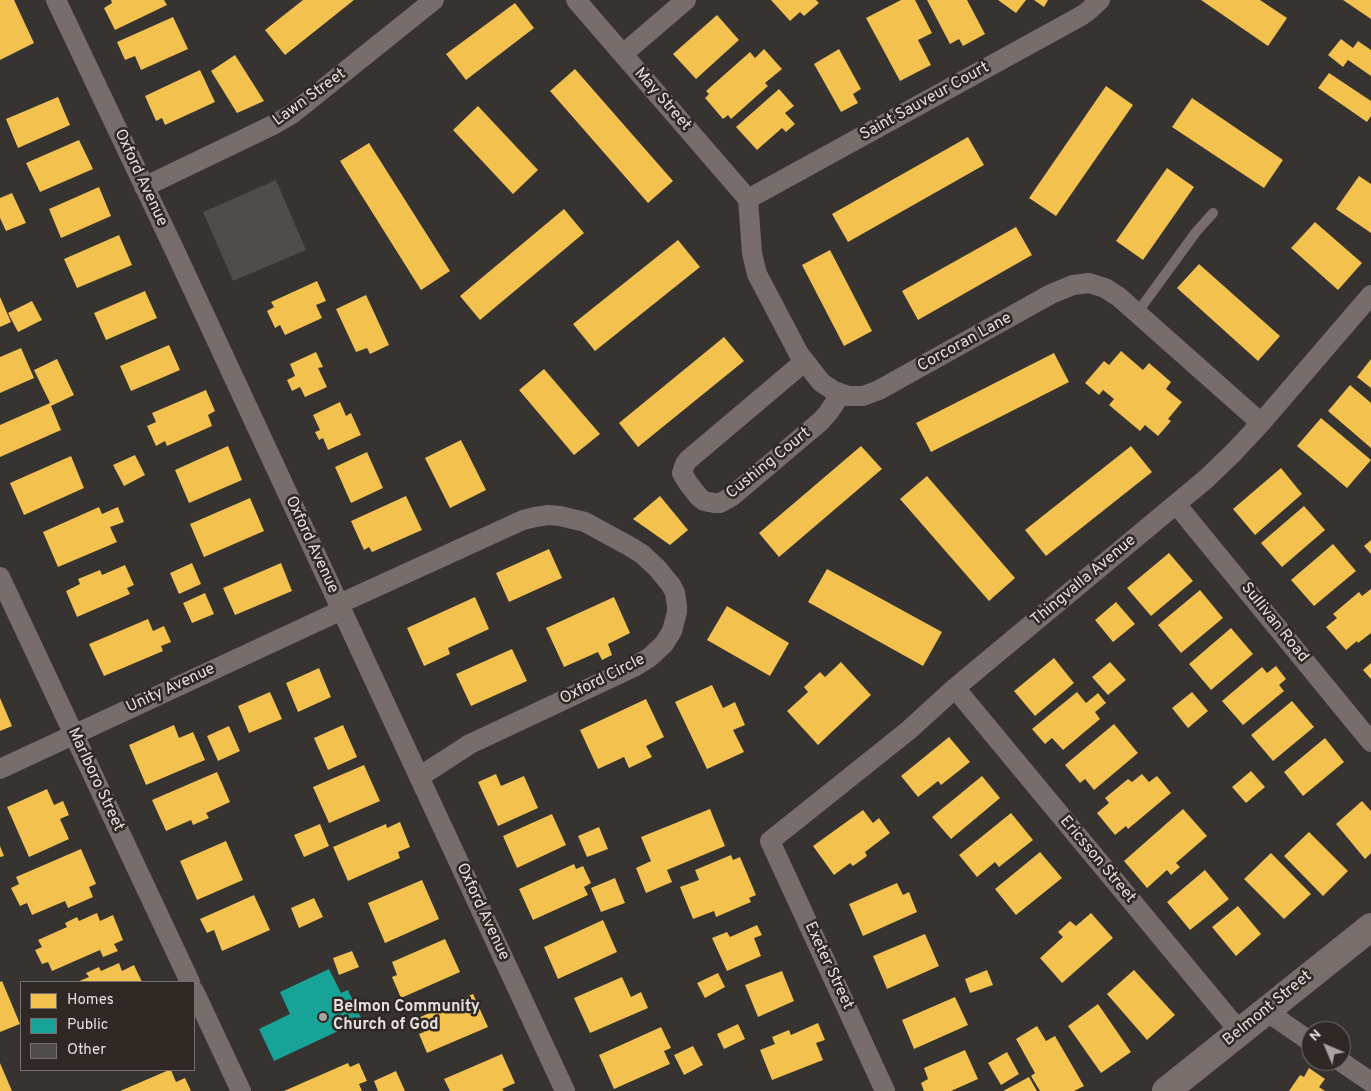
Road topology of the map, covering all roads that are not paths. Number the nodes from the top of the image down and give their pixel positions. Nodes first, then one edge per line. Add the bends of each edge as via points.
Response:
1 (56, 0) edge
2 (434, 0) edge
3 (576, 0) edge
4 (686, 0) edge
5 (1100, 0) edge
6 (622, 54) junction
7 (144, 187) junction
8 (748, 199) junction
9 (1213, 214) dead end
10 (1371, 295) edge
11 (1137, 313) junction
12 (804, 362) junction
13 (841, 394) junction
14 (1261, 423) junction
15 (1176, 504) junction
16 (0, 577) edge
17 (340, 607) junction
18 (955, 688) junction
19 (74, 734) junction
20 (1371, 742) edge
21 (0, 769) edge
22 (419, 777) junction
23 (770, 841) joint
24 (1371, 926) edge
25 (190, 981) edge
26 (195, 993) edge
27 (1266, 1011) junction
28 (1240, 1032) junction
29 (1301, 1035) edge
30 (1351, 1068) edge
31 (1371, 1082) edge
32 (240, 1091) edge
33 (565, 1091) edge
34 (885, 1091) edge
35 (1166, 1091) edge

1 - 7 street, Oxford Avenue
2 - 7 street, Lawn Street via 288,117
3 - 6 street, May Street
4 - 6 street
5 - 8 street, Saint Sauveur Court via 1081,16
6 - 8 street, May Street
7 - 17 street, Oxford Avenue
8 - 12 street, Corcoran Lane via 757,274
9 - 11 lane via 1196,232
10 - 14 street, Thingvalla Avenue
11 - 13 street, Corcoran Lane via 1105,288 1089,283 1072,285 887,387 863,396
11 - 14 street, Corcoran Lane
12 - 13 street, Corcoran Lane via 822,383
12 - 13 street, Cushing Court via 688,460 682,473 700,497 714,504 731,497 821,421
14 - 15 street, Thingvalla Avenue via 1221,465
15 - 18 street, Thingvalla Avenue
15 - 20 street, Sullivan Road
16 - 19 street, Marlboro Street
17 - 19 street, Unity Avenue
17 - 22 street, Oxford Avenue
17 - 22 street, Oxford Circle via 523,520 548,515 585,522 629,546 657,568 675,593 677,612 672,631 650,657 470,744
18 - 23 street, Thingvalla Avenue via 909,730
18 - 28 street, Ericsson Street
19 - 21 street, Unity Avenue
19 - 25 street, Marlboro Street
22 - 33 street, Oxford Avenue
23 - 34 street, Exeter Street
24 - 27 main road, Belmont Street
26 - 32 street
27 - 28 main road, Belmont Street
27 - 29 street
28 - 35 main road, Belmont Street
30 - 31 street

